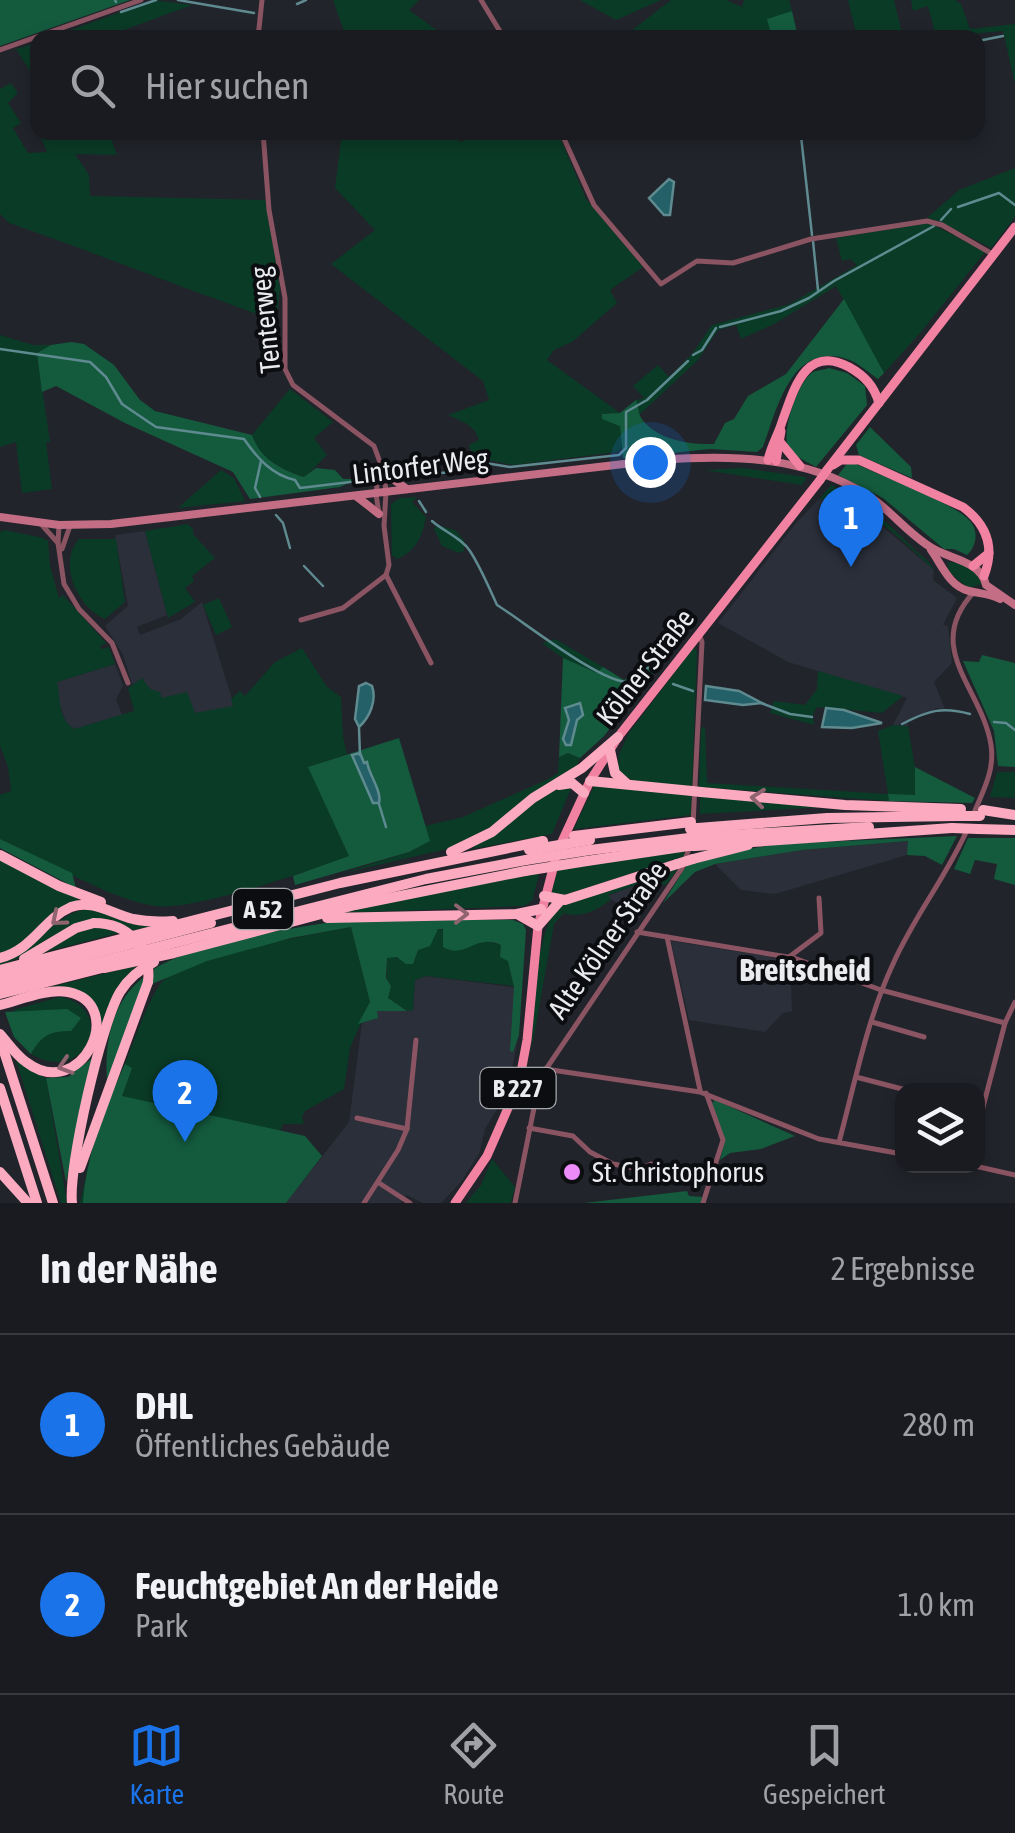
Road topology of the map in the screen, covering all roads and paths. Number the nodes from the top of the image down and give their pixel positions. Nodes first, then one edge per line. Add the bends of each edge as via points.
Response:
1 (141, 0) edge
2 (262, 0) edge
3 (482, 0) edge
4 (56, 30) edge
5 (259, 30) edge
6 (499, 30) edge
7 (30, 39) edge
8 (0, 50) edge
9 (264, 140) edge
10 (565, 140) edge
11 (1015, 227) edge
12 (994, 255) junction
13 (895, 381) junction
14 (870, 382) junction
15 (878, 403) junction
16 (782, 424) junction
17 (848, 442) junction
18 (781, 443) junction
19 (772, 460) junction
20 (859, 460) junction
21 (379, 462) junction
22 (800, 466) junction
23 (827, 470) junction
24 (384, 472) junction
25 (407, 489) junction
26 (381, 493) junction
27 (356, 496) junction
28 (379, 514) junction
29 (0, 516) edge
30 (41, 524) junction
31 (59, 525) junction
32 (70, 526) junction
33 (384, 526) junction
34 (58, 543) junction
35 (62, 552) junction
36 (989, 553) junction
37 (947, 562) junction
38 (973, 566) junction
39 (386, 575) junction
40 (981, 586) junction
41 (961, 588) junction
42 (1014, 605) edge
43 (962, 608) junction
44 (302, 620) dead end
45 (698, 634) junction
46 (431, 663) dead end
47 (128, 683) dead end
48 (618, 737) junction
49 (610, 750) junction
50 (590, 781) junction
51 (628, 785) junction
52 (551, 787) junction
53 (584, 793) junction
54 (925, 809) junction
55 (959, 812) junction
56 (1015, 814) edge
57 (952, 828) junction
58 (1015, 830) edge
59 (693, 833) junction
60 (779, 839) junction
61 (589, 850) junction
62 (0, 855) edge
63 (527, 860) junction
64 (410, 866) junction
65 (544, 896) junction
66 (819, 898) dead end
67 (560, 901) junction
68 (541, 909) junction
69 (518, 914) junction
70 (123, 916) junction
71 (194, 920) junction
72 (301, 920) junction
73 (252, 923) junction
74 (538, 926) junction
75 (637, 932) junction
76 (667, 937) junction
77 (174, 953) junction
78 (788, 957) junction
79 (0, 958) edge
80 (104, 968) junction
81 (0, 970) edge
82 (0, 978) edge
83 (881, 990) junction
84 (2, 997) edge
85 (1015, 1002) edge
86 (872, 1022) junction
87 (1005, 1023) junction
88 (0, 1036) edge
89 (924, 1037) dead end
90 (416, 1040) dead end
91 (545, 1069) junction
92 (856, 1077) junction
93 (895, 1087) edge
94 (0, 1088) edge
95 (703, 1092) junction
96 (985, 1093) edge
97 (358, 1118) dead end
98 (530, 1128) junction
99 (407, 1129) junction
100 (839, 1142) junction
101 (895, 1153) edge
102 (651, 1164) dead end
103 (985, 1169) edge
104 (0, 1172) edge
105 (1015, 1176) edge
106 (379, 1183) junction
107 (28, 1203) edge
108 (36, 1203) edge
109 (53, 1203) edge
110 (72, 1203) edge
111 (364, 1203) edge
112 (410, 1203) edge
113 (455, 1203) edge
114 (515, 1203) edge
115 (703, 1203) edge

1 - 4 street
2 - 5 street
3 - 6 street
7 - 8 street
9 - 21 street, Tenterweg via 285,298 286,374 372,443
10 - 12 street via 594,205 661,284 697,261 733,263 811,239 927,221
11 - 12 main road, Kölner Straße
12 - 13 main road, Kölner Straße
13 - 14 main road
13 - 15 main road, Kölner Straße
14 - 15 main road
14 - 16 main road via 840,364 808,368 793,386
15 - 17 main road, Kölner Straße
16 - 18 main road
16 - 19 main road
17 - 20 main road
17 - 23 main road, Kölner Straße
18 - 19 main road
18 - 22 main road
19 - 22 main road, Lintorfer Weg
19 - 25 main road, Lintorfer Weg via 658,460
20 - 23 main road via 842,460
20 - 36 main road via 963,507 984,527
21 - 24 street, Tenterweg
21 - 26 street
22 - 37 main road, Lintorfer Weg via 869,496
23 - 45 main road, Kölner Straße, bridge
24 - 25 main road
24 - 26 street, Tenterweg
25 - 26 main road, Lintorfer Weg
26 - 27 main road, Lintorfer Weg
26 - 28 street
26 - 33 street
27 - 28 main road
27 - 32 main road, Lintorfer Weg
28 - 33 street
29 - 30 main road, Lintorfer Weg
30 - 31 main road, Lintorfer Weg
30 - 34 street
31 - 32 main road, Lintorfer Weg
31 - 34 street
32 - 35 street
33 - 39 street
34 - 35 street
35 - 47 street via 70,596 112,643
36 - 38 main road
36 - 40 main road
37 - 38 main road
37 - 41 main road via 945,574
38 - 40 main road
39 - 44 street via 343,608
39 - 46 street
40 - 41 main road
40 - 42 main road
40 - 43 street
41 - 43 street
43 - 83 street via 953,630 955,656 991,742 991,769 952,864
45 - 48 main road, Kölner Straße
45 - 75 street, Alte Kölner Straße via 690,851
48 - 49 main road, Kölner Straße
48 - 52 highway
49 - 50 main road, Kölner Straße
49 - 51 highway via 614,773
50 - 51 highway
50 - 53 main road, Kölner Straße
54 -> 51 highway
52 - 53 highway via 572,783
52 - 64 highway via 486,836
53 - 65 main road, Kölner Straße
54 - 55 highway
54 - 59 highway
55 - 56 highway, A 52, bridge
55 - 59 highway, A 52
57 - 58 highway, A 52, bridge
57 - 59 highway, A 52
57 - 60 highway
59 - 60 highway
59 - 61 highway
59 - 61 highway, A 52
59 - 64 highway, bridge via 574,836
60 - 67 highway, bridge
61 - 63 highway, bridge
61 - 63 highway, A 52, bridge
62 - 70 highway
63 - 72 highway
63 - 73 highway, A 52
63 - 82 highway, A 52 via 342,890
64 - 71 highway
65 - 67 highway
65 - 68 main road, Kölner Straße
66 - 78 street via 821,933
67 - 74 highway
68 - 69 highway
68 - 74 main road, Kölner Straße / B 227
72 -> 69 highway
69 - 74 highway
70 - 71 highway
70 -> 79 highway via 74,906 27,946
71 - 81 highway
72 - 77 highway
73 - 80 highway
73 - 84 highway, A 52
74 - 113 main road, Kölner Straße / B 227 via 520,1083
75 - 76 street
75 - 91 street, Alte Kölner Straße
76 - 78 street
76 - 95 street
77 - 80 highway
77 - 110 highway via 135,975 112,1008 72,1174
78 - 83 street
80 - 84 highway
81 - 110 highway, bridge via 94,923 118,926 137,940 147,962 148,982
83 - 86 street
83 - 87 street
84 -> 88 highway via 71,993 93,1010 96,1033 81,1061 52,1072 26,1062
85 - 87 street
86 - 89 street
86 - 92 street
87 - 96 street
88 - 109 highway
90 - 99 street
91 - 95 street
91 - 98 street, Alte Kölner Straße
92 - 93 street
92 - 100 street
94 - 108 highway
95 - 100 street
95 - 115 street via 723,1140
97 - 99 street
98 - 102 street via 573,1136 613,1164
98 - 114 street, Alte Kölner Straße
99 - 106 street
100 - 101 street
103 - 105 street
104 - 107 highway
106 - 111 street
106 - 112 street

